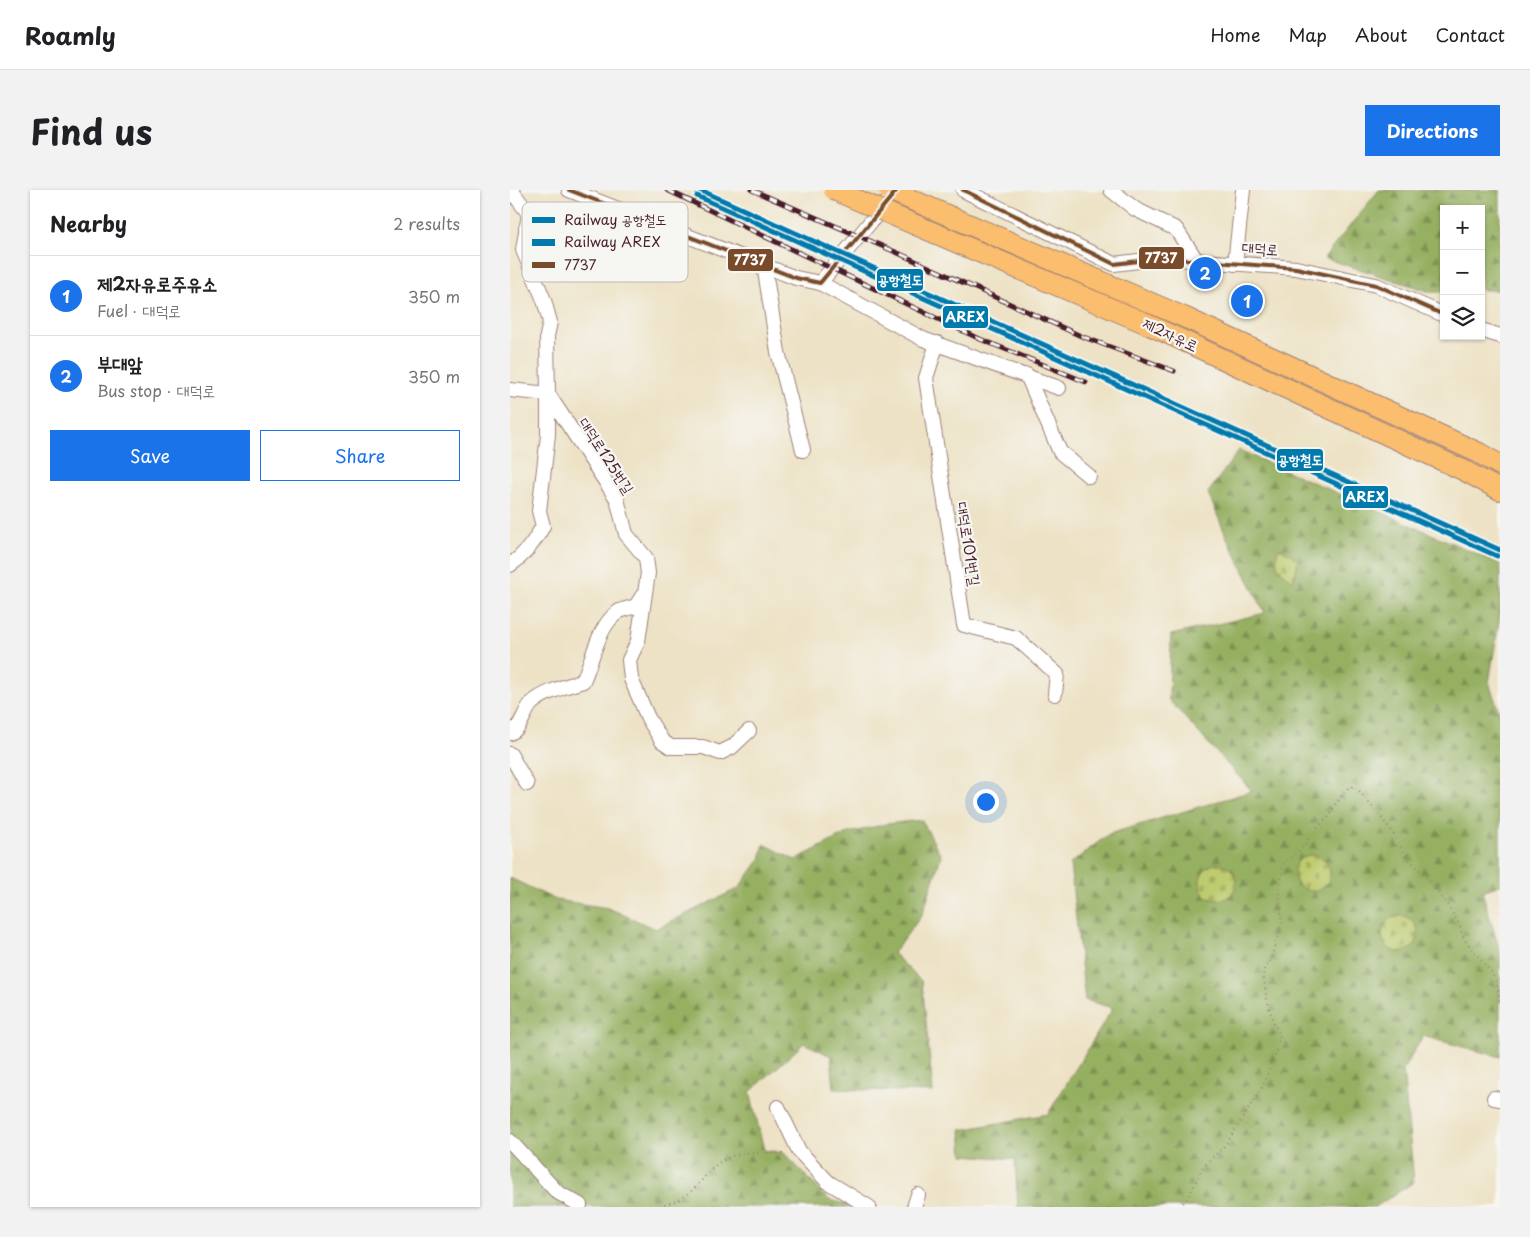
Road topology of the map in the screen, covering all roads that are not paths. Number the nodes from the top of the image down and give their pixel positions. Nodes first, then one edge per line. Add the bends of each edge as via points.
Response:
1 (511, 190) edge
2 (569, 190) edge
3 (834, 190) edge
4 (888, 190) edge
5 (897, 190) edge
6 (964, 190) edge
7 (1111, 190) edge
8 (1243, 190) edge
9 (601, 202) edge
10 (522, 205) edge
11 (688, 236) edge
12 (1197, 261) junction
13 (1235, 264) junction
14 (764, 265) junction
15 (536, 282) edge
16 (820, 283) junction
17 (1440, 313) edge
18 (1485, 331) edge
19 (1500, 336) edge
20 (937, 343) junction
21 (1027, 375) junction
22 (1059, 388) dead end
23 (510, 390) edge
24 (548, 394) junction
25 (803, 450) dead end
26 (1500, 465) edge
27 (1089, 476) dead end
28 (1500, 490) edge
29 (510, 565) edge
30 (644, 592) junction
31 (1056, 694) dead end
32 (749, 731) dead end
33 (510, 733) edge
34 (510, 754) edge
35 (527, 784) dead end
36 (778, 1107) dead end
37 (510, 1141) edge
38 (580, 1205) dead end
39 (869, 1207) edge

1 - 10 street
2 - 9 street
3 - 28 highway, 제2자유로, bridge via 1145,323
4 - 26 highway, 제2자유로, bridge via 1186,318
5 - 16 street
6 - 12 street, 대덕로 via 1114,264 1163,258
7 - 12 street via 1135,209 1176,229
8 - 13 street
11 - 14 street
12 - 13 street, 대덕로
13 - 17 street, 대덕로 via 1296,268 1376,285
14 - 16 street via 796,278
14 - 25 street via 778,352
15 - 24 street via 550,322
16 - 20 street
18 - 19 street
20 - 21 street
20 - 31 street, 대덕로101번길 via 926,378 964,625 1016,638 1058,674
21 - 22 street
21 - 27 street via 1060,452
23 - 24 street
24 - 29 street via 548,435 539,511 543,526 535,540
24 - 30 street, 대덕로125번길 via 617,499 626,534 646,558 648,573
30 - 32 street, 대덕로125번길 via 638,641 629,660 631,679 662,741 671,746 702,747 720,753
30 - 33 street via 636,606 619,611 609,620 583,681 539,699
34 - 35 street
36 - 39 street via 799,1151 828,1182
37 - 38 street via 557,1192

